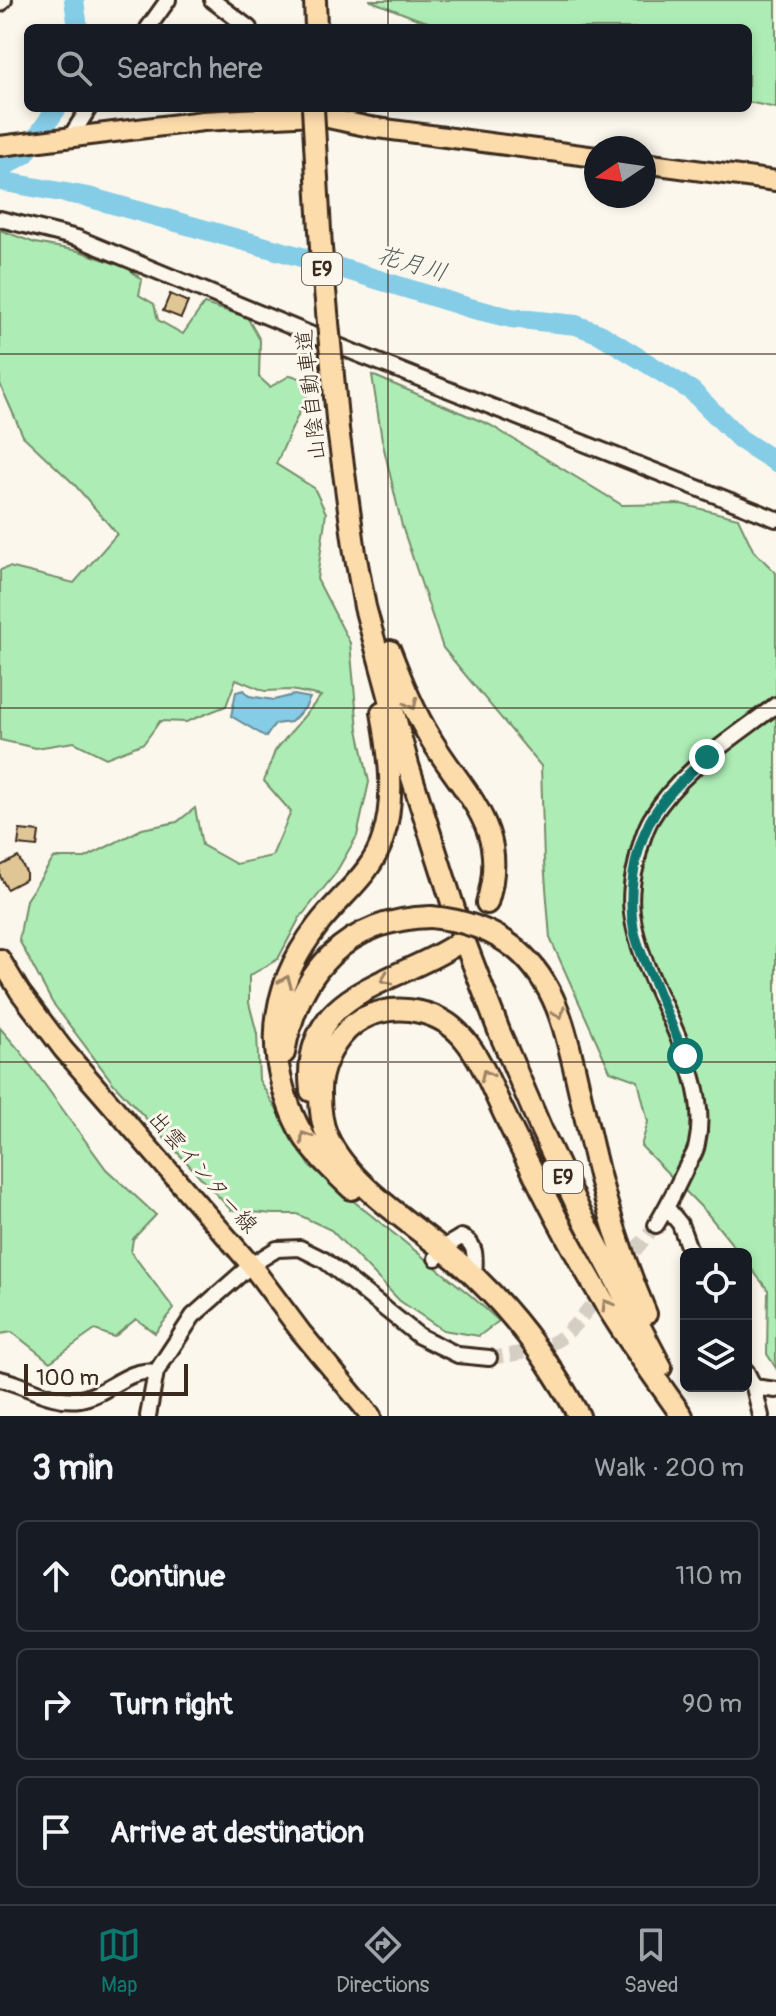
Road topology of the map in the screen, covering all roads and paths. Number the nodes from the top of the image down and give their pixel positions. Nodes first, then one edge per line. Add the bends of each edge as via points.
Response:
1 (168, 0) edge
2 (212, 0) edge
3 (309, 0) edge
4 (315, 0) edge
5 (151, 24) edge
6 (244, 24) edge
7 (310, 24) edge
8 (316, 24) edge
9 (86, 112) edge
10 (295, 112) edge
11 (315, 112) edge
12 (321, 112) edge
13 (69, 139) junction
14 (8, 146) edge
15 (584, 155) edge
16 (656, 165) edge
17 (776, 181) edge
18 (0, 219) edge
19 (776, 519) edge
20 (369, 607) junction
21 (776, 705) edge
22 (487, 903) dead end
23 (458, 937) junction
24 (0, 959) edge
25 (282, 1085) junction
26 (326, 1133) junction
27 (667, 1208) junction
28 (656, 1225) tunnel mouth
29 (689, 1248) edge
30 (440, 1254) junction
31 (251, 1265) junction
32 (489, 1358) tunnel mouth
33 (156, 1372) junction
34 (0, 1379) edge
35 (752, 1383) edge
36 (754, 1387) junction
37 (776, 1390) edge
38 (686, 1415) edge
39 (148, 1416) edge
40 (371, 1416) edge
41 (567, 1416) edge
42 (579, 1416) edge
43 (761, 1416) edge

1 - 5 street
2 - 6 street
3 - 7 highway
4 - 8 highway
9 - 13 street
10 - 13 main road
11 - 20 highway, 山陰自動車道 / E9, bridge via 321,248 355,553
12 - 15 main road via 370,127
13 - 14 main road
16 - 17 main road
18 - 19 street via 77,238
20 -> 22 highway via 409,699 489,832 495,866
20 - 23 highway, 山陰自動車道 / E9
25 -> 20 highway via 275,1029 285,981 319,923 367,869 383,840 390,805
21 - 27 street via 685,776 651,820 640,846 631,910 635,931 685,1056 700,1115 697,1146
23 -> 26 highway via 426,962 356,994 328,1021 317,1038 309,1073
23 - 38 highway, E9 via 541,1129
24 - 31 main road, 出雲インター線 via 63,1049
30 -> 25 highway via 367,1203 330,1169 291,1114
25 -> 38 highway, bridge via 293,1013 311,977 336,949 371,928 410,917 451,919 493,933 516,949 538,972 559,1010 614,1225
26 - 30 highway via 347,1166
38 -> 26 highway via 619,1325 544,1193 476,1056 449,1024 432,1014 396,1010 378,1012 351,1026 334,1045 319,1087
27 - 28 street
27 - 29 street
30 - 41 highway via 505,1323
30 - 42 highway via 474,1276 514,1318
31 - 32 street via 277,1249 300,1248 324,1260 419,1336 458,1355
31 - 33 street via 193,1316
31 - 40 main road, 出雲インター線
33 - 34 street via 137,1373 77,1400 38,1394
33 - 39 street
35 - 36 street
36 - 37 street
36 - 43 street

